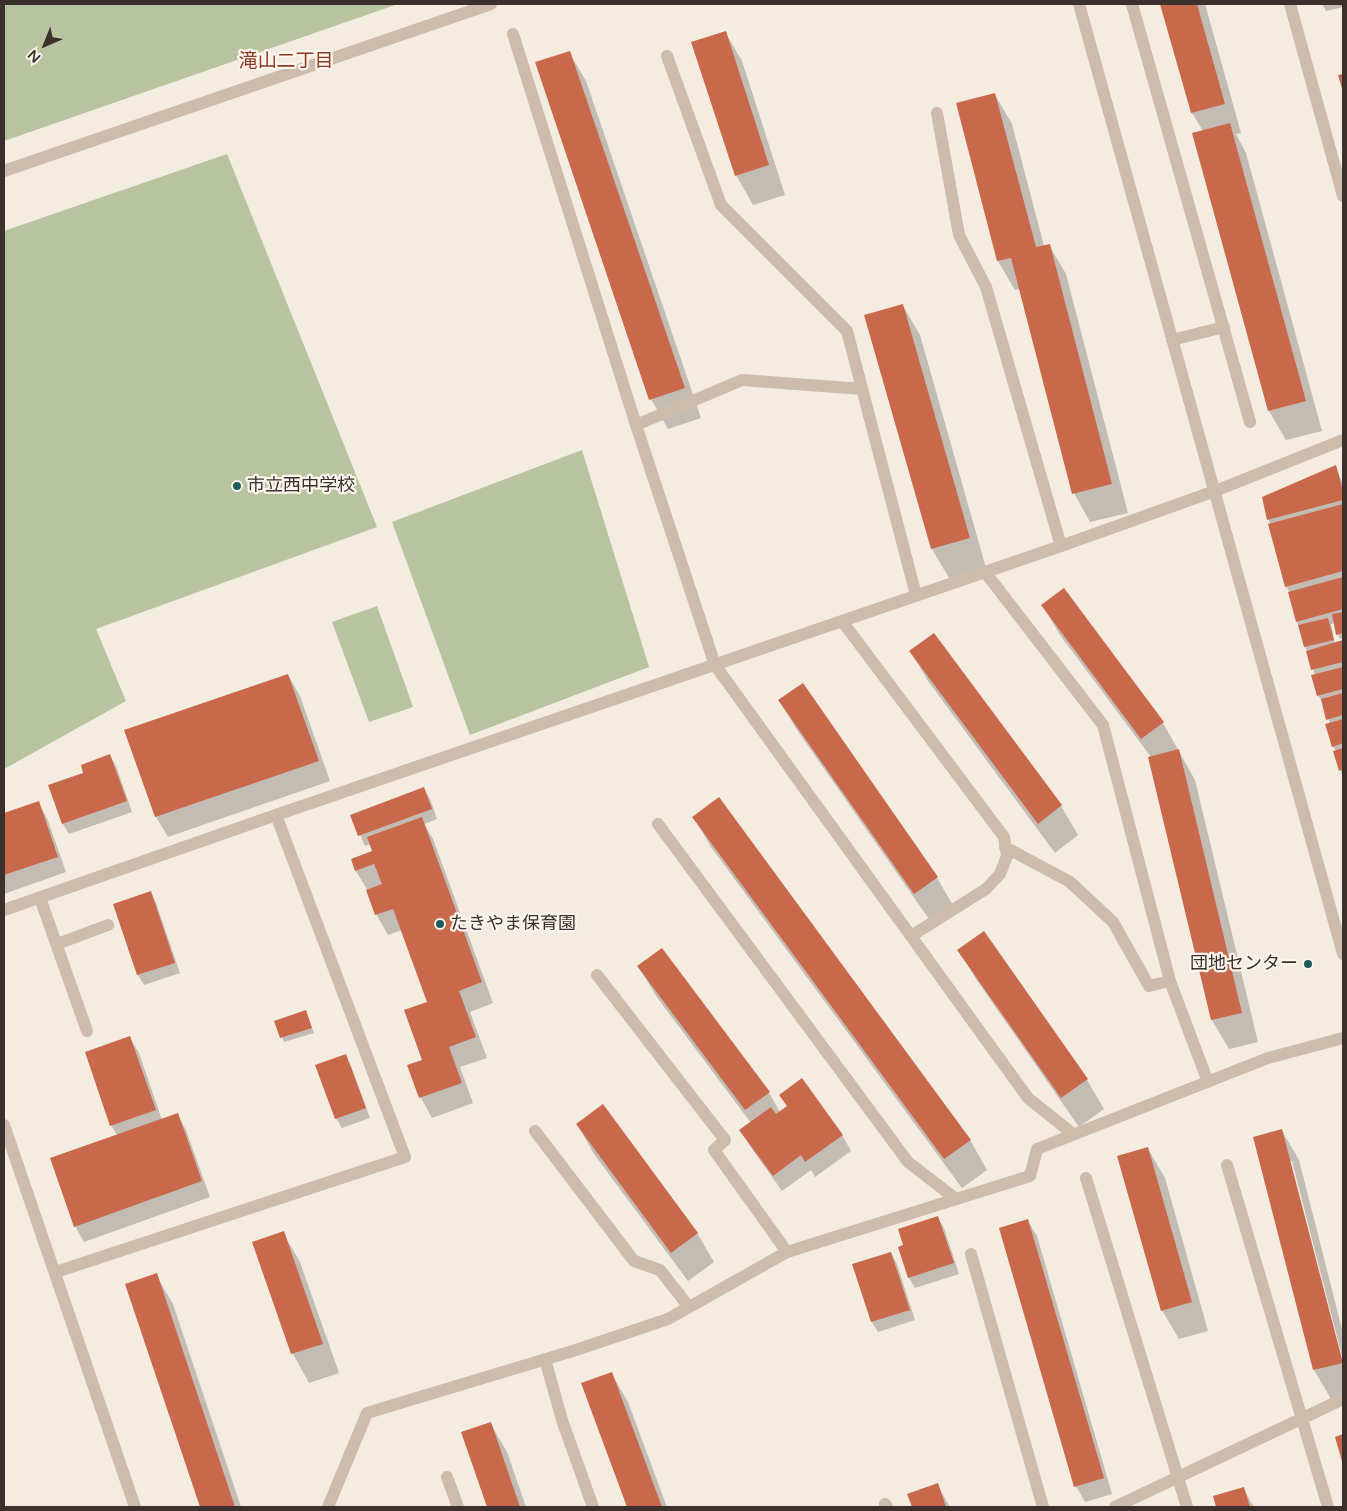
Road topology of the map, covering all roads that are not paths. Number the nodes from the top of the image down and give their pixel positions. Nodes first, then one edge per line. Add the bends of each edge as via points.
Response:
1 (491, 4) edge
2 (1079, 4) edge
3 (1132, 4) edge
4 (1290, 4) edge
5 (513, 34) dead end
6 (667, 56) dead end
7 (937, 113) dead end
8 (4, 171) edge
9 (1343, 196) edge
10 (1224, 327) junction
11 (1172, 340) junction
12 (862, 389) junction
13 (1250, 422) dead end
14 (636, 425) junction
15 (1343, 440) edge
16 (1215, 491) junction
17 (1061, 546) junction
18 (985, 572) junction
19 (916, 595) junction
20 (842, 621) junction
21 (715, 665) junction
22 (276, 814) junction
23 (658, 824) dead end
24 (1005, 847) junction
25 (40, 898) junction
26 (4, 910) edge
27 (108, 925) dead end
28 (911, 936) junction
29 (57, 944) junction
30 (1343, 954) edge
31 (597, 975) dead end
32 (1170, 981) junction
33 (87, 1031) dead end
34 (1343, 1038) edge
35 (1208, 1082) junction
36 (4, 1125) edge
37 (535, 1131) dead end
38 (1073, 1134) junction
39 (1228, 1165) dead end
40 (1086, 1178) dead end
41 (956, 1199) junction
42 (787, 1252) junction
43 (972, 1254) dead end
44 (56, 1272) junction
45 (689, 1307) junction
46 (545, 1359) junction
47 (1343, 1399) edge
48 (1301, 1418) junction
49 (447, 1477) dead end
50 (1178, 1477) junction
51 (135, 1507) edge
52 (328, 1507) edge
53 (458, 1507) edge
54 (593, 1507) edge
55 (1043, 1507) edge
56 (1115, 1507) edge
57 (1187, 1507) edge
58 (1328, 1507) edge

1 - 8 street
2 - 11 street
3 - 10 street
4 - 9 street
5 - 14 street
6 - 12 street via 721,205 847,330
7 - 17 street via 959,235 986,287
10 - 11 street
10 - 13 street
11 - 16 street
12 - 14 street via 742,380
12 - 19 street
14 - 21 street
15 - 16 street
16 - 17 street
16 - 30 street
17 - 18 street
18 - 19 street
18 - 32 street via 1103,725
19 - 20 street
20 - 21 street
20 - 24 street via 1004,837
21 - 22 street
21 - 28 street
22 - 25 street
22 - 44 street via 405,1158
23 - 41 street via 908,1162
24 - 28 street via 1007,856 1000,874 986,888
24 - 32 street via 1070,882 1113,922 1149,986
25 - 26 street
25 - 29 street
27 - 29 street
28 - 38 street via 1028,1098
29 - 33 street
31 - 42 street via 725,1140 714,1150
32 - 35 street
34 - 35 street via 1268,1058
35 - 38 street
36 - 44 street
37 - 45 street via 634,1261 660,1270
38 - 41 street via 1037,1149 1030,1176
39 - 48 street
40 - 50 street
41 - 42 street
42 - 45 street
43 - 55 street
44 - 51 street
45 - 46 street via 668,1319
46 - 52 street via 367,1412
46 - 54 street via 562,1420
47 - 48 street
48 - 50 street
48 - 58 street
49 - 53 street
50 - 56 street
50 - 57 street

